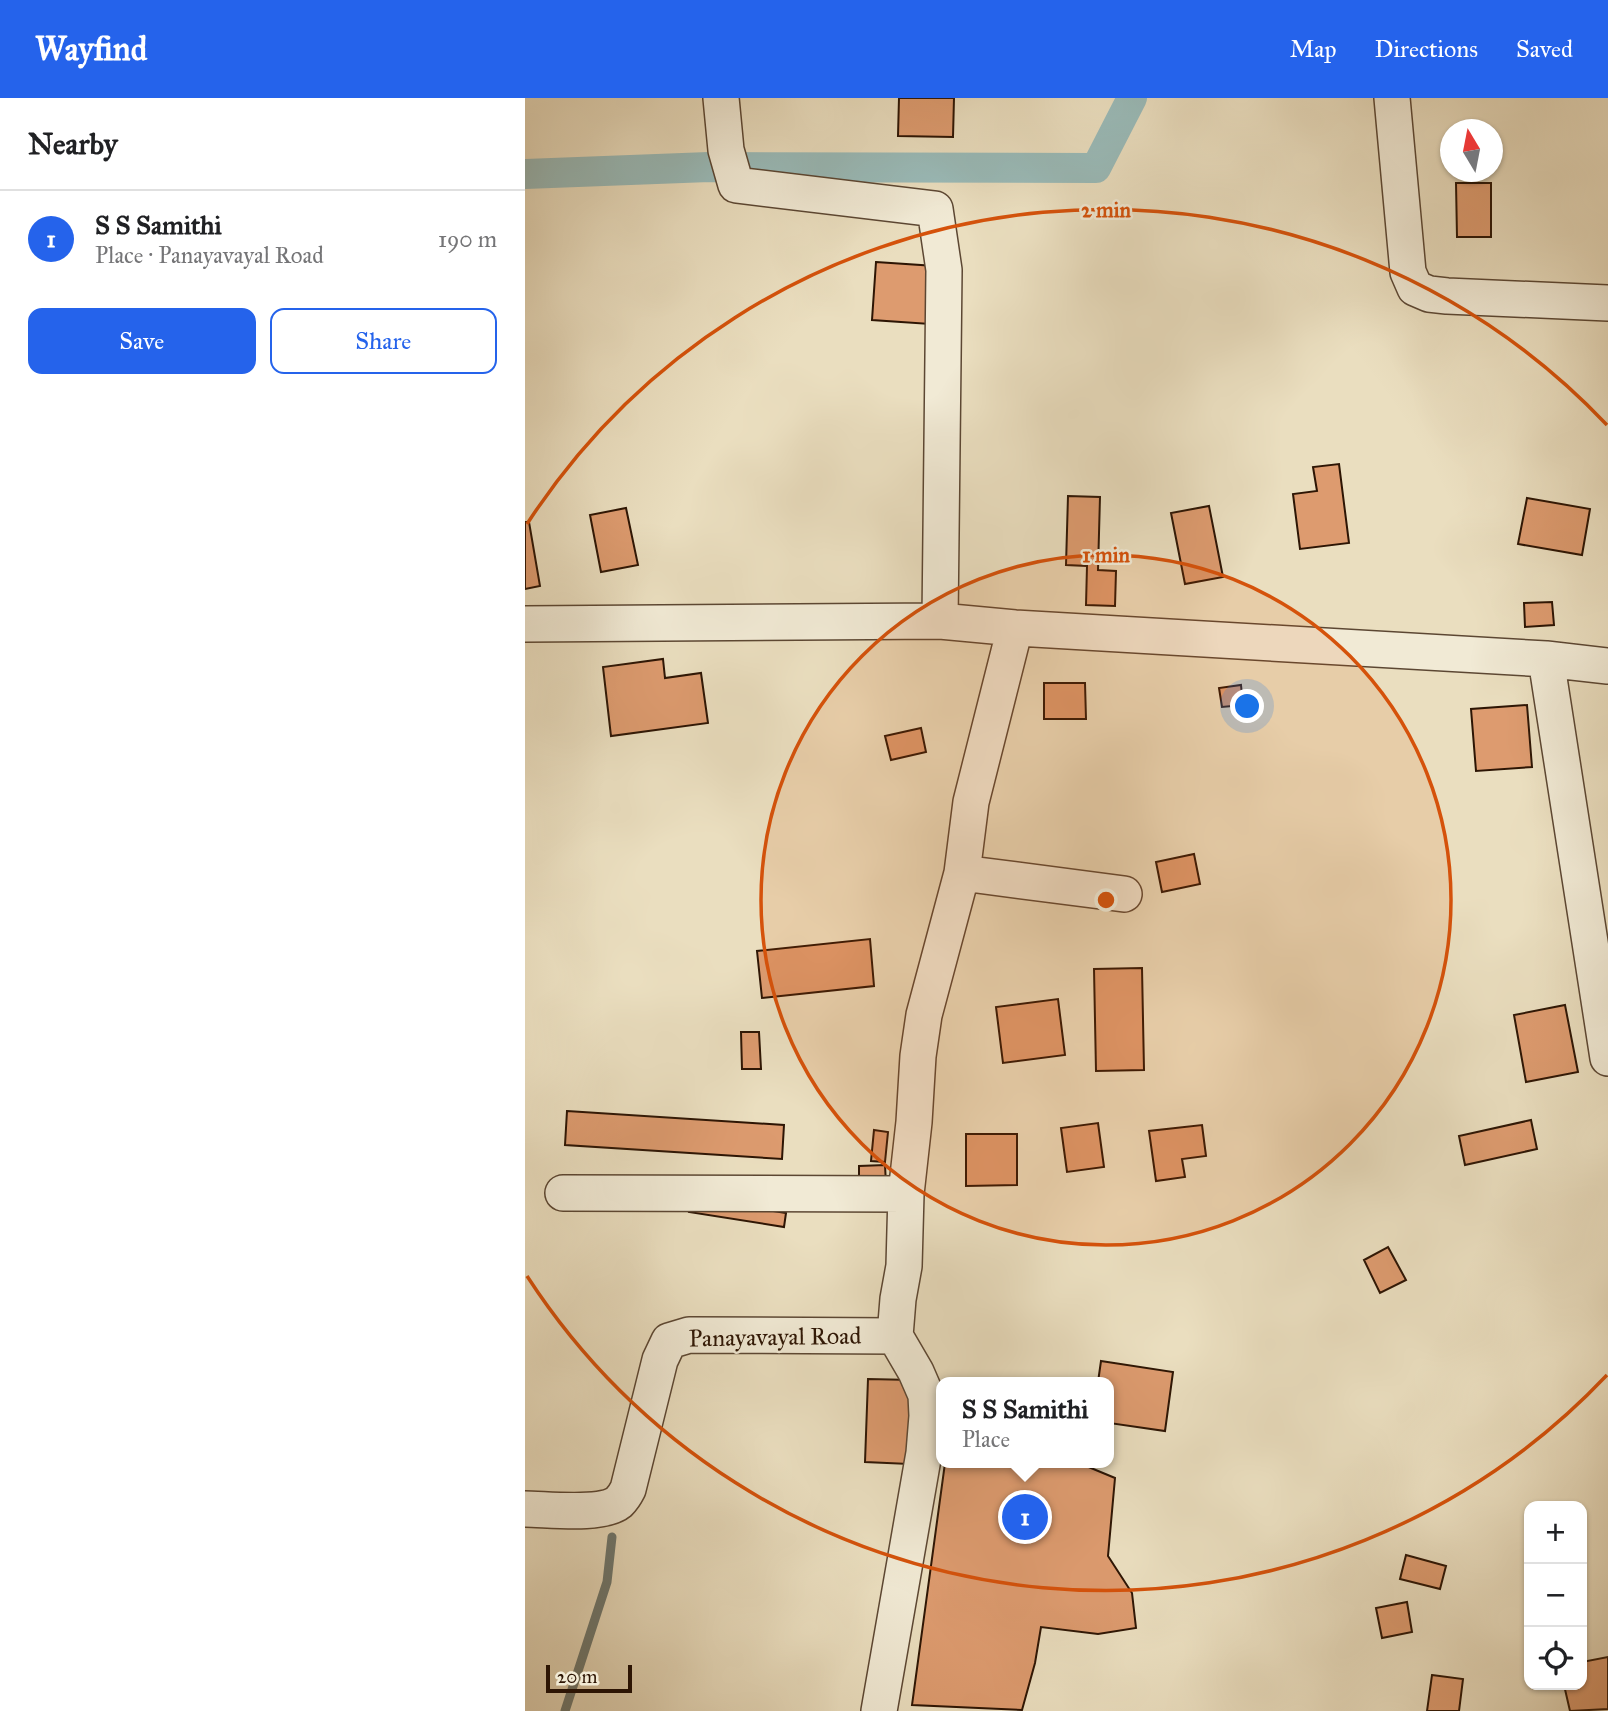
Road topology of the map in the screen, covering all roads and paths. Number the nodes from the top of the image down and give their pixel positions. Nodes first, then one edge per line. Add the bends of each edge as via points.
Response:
1 (721, 98) edge
2 (1392, 98) edge
3 (1608, 303) edge
4 (940, 621) junction
5 (525, 624) edge
6 (1015, 628) junction
7 (1546, 659) junction
8 (1608, 666) edge
9 (962, 873) junction
10 (1124, 894) dead end
11 (1608, 1058) edge
12 (563, 1193) dead end
13 (907, 1194) junction
14 (895, 1336) junction
15 (525, 1508) edge
16 (879, 1711) edge

1 - 4 street via 726,150 736,186 935,209 944,270
2 - 3 street via 1408,272 1415,288 1447,296
4 - 5 street
4 - 6 street
6 - 7 street
6 - 9 street via 971,802
7 - 8 street
7 - 11 street
9 - 10 street
9 - 13 street via 923,1015
12 - 13 street
13 - 14 street
14 - 15 street, Panayavayal Road via 689,1335 669,1341 660,1360 628,1489 618,1503 585,1510
14 - 16 street via 926,1395 927,1416

